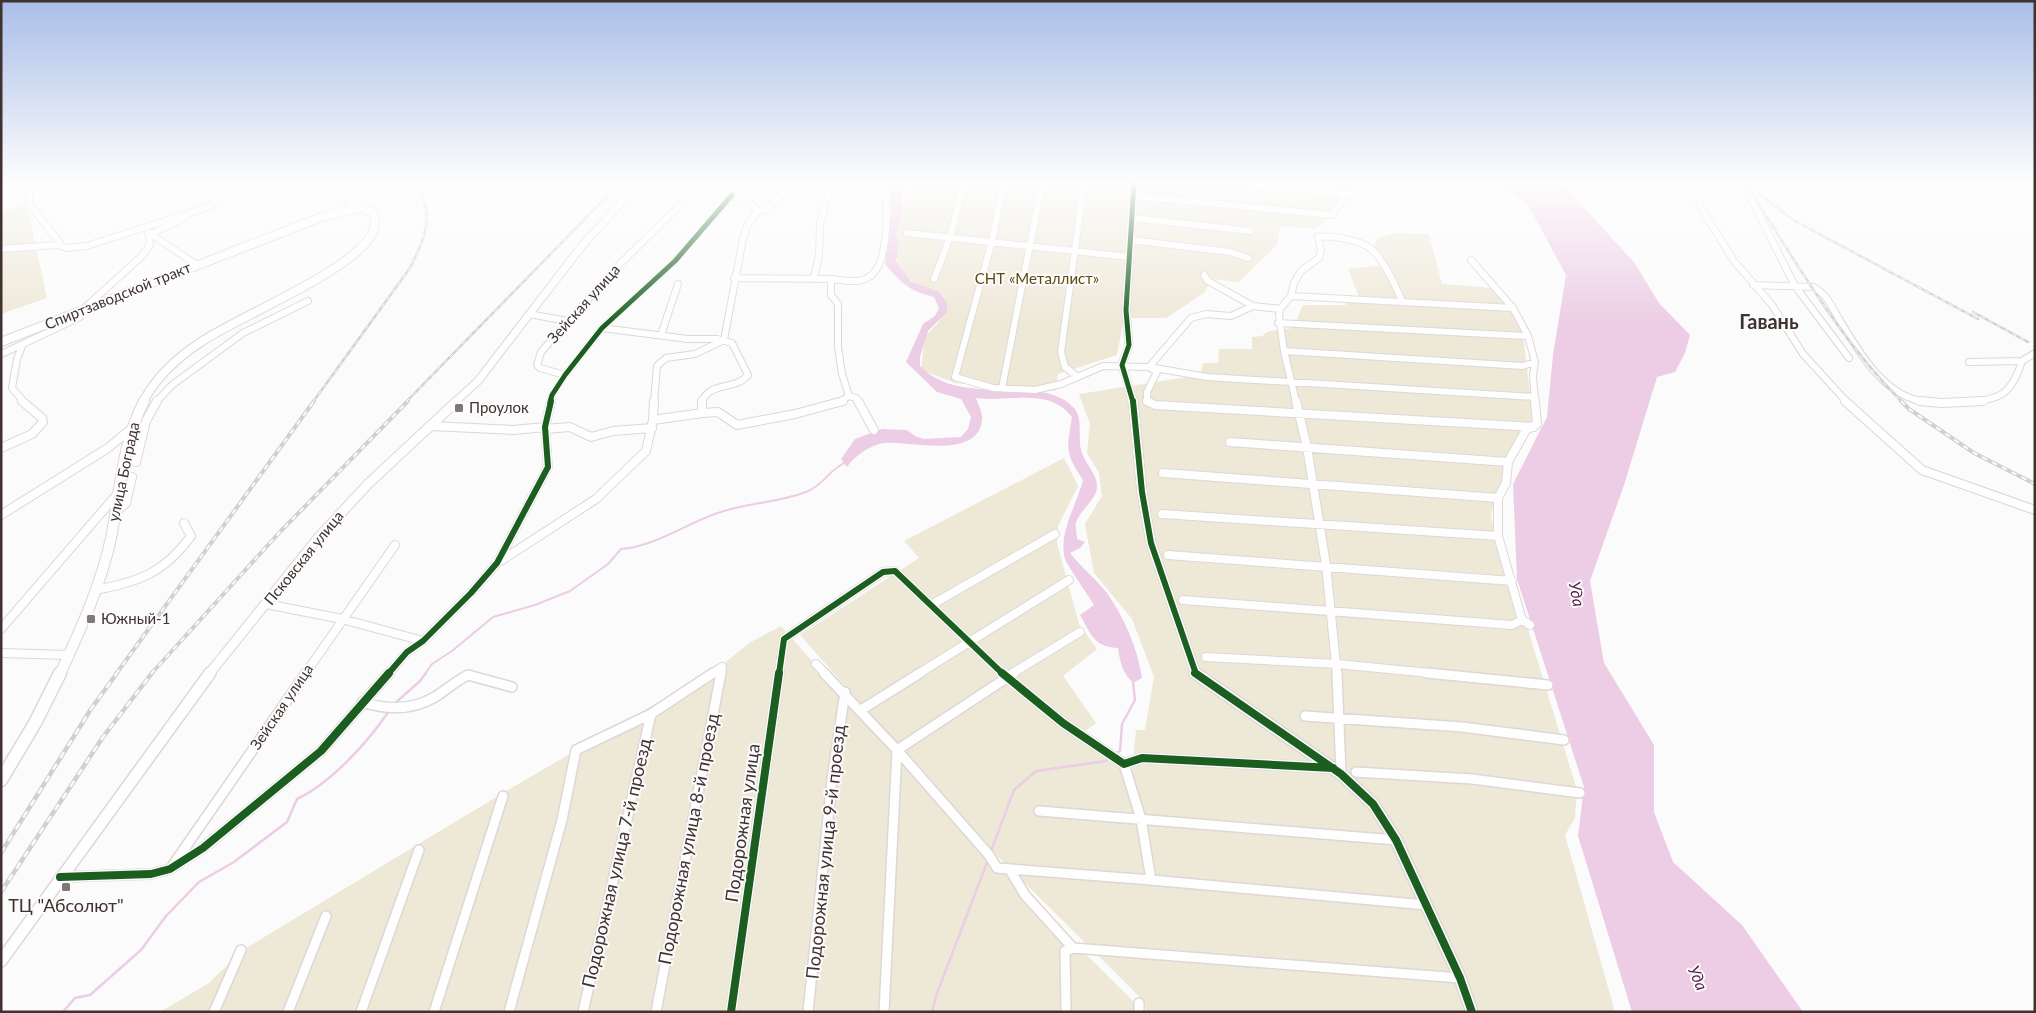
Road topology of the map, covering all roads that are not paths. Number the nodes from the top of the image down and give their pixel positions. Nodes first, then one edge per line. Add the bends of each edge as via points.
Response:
1 (51, 230) edge
2 (131, 230) edge
3 (147, 230) edge
4 (159, 230) edge
5 (287, 230) edge
6 (373, 230) edge
7 (596, 230) edge
8 (655, 230) edge
9 (702, 230) edge
10 (746, 230) edge
11 (820, 230) edge
12 (885, 230) edge
13 (952, 230) edge
14 (994, 230) edge
15 (1032, 230) edge
16 (1078, 230) edge
17 (1131, 230) edge
18 (1243, 230) edge
19 (1715, 230) edge
20 (1768, 230) edge
21 (1250, 231) dead end
22 (907, 233) dead end
23 (149, 235) junction
24 (950, 238) junction
25 (1130, 240) junction
26 (992, 241) junction
27 (57, 245) junction
28 (1029, 246) junction
29 (1, 249) edge
30 (1075, 251) junction
31 (1130, 256) junction
32 (1248, 258) dead end
33 (1471, 260) dead end
34 (197, 265) junction
35 (1204, 275) dead end
36 (734, 278) junction
37 (814, 278) junction
38 (831, 279) junction
39 (934, 279) dead end
40 (678, 284) dead end
41 (1753, 285) junction
42 (1795, 286) junction
43 (1291, 296) junction
44 (308, 301) dead end
45 (1402, 301) junction
46 (1253, 306) junction
47 (1514, 308) junction
48 (1280, 309) junction
49 (80, 312) junction
50 (529, 314) junction
51 (568, 321) junction
52 (1278, 323) junction
53 (602, 328) junction
54 (661, 335) junction
55 (1528, 336) junction
56 (724, 340) junction
57 (1, 342) edge
58 (23, 344) junction
59 (1284, 351) junction
60 (2035, 353) edge
61 (1, 354) edge
62 (1849, 358) dead end
63 (2022, 361) junction
64 (1535, 362) junction
65 (1969, 362) dead end
66 (1122, 365) junction
67 (1149, 367) junction
68 (565, 374) junction
69 (1078, 378) junction
70 (1291, 383) junction
71 (1002, 388) junction
72 (849, 396) junction
73 (1535, 398) junction
74 (141, 404) junction
75 (155, 404) junction
76 (1298, 412) junction
77 (702, 413) junction
78 (652, 424) junction
79 (431, 426) junction
80 (1534, 427) junction
81 (132, 428) junction
82 (545, 428) junction
83 (874, 430) dead end
84 (1230, 442) dead end
85 (1307, 447) junction
86 (1, 448) edge
87 (108, 448) junction
88 (126, 448) junction
89 (136, 462) dead end
90 (1508, 462) junction
91 (1163, 473) dead end
92 (132, 477) dead end
93 (1313, 484) junction
94 (119, 492) junction
95 (1498, 498) junction
96 (2035, 510) edge
97 (115, 513) junction
98 (1162, 514) dead end
99 (1, 515) edge
100 (184, 523) dead end
101 (1318, 523) junction
102 (1055, 534) dead end
103 (1498, 536) junction
104 (395, 545) dead end
105 (1168, 555) dead end
106 (497, 563) junction
107 (1326, 566) junction
108 (1069, 580) dead end
109 (1512, 581) junction
110 (95, 590) junction
111 (1183, 600) dead end
112 (266, 604) junction
113 (932, 604) junction
114 (1331, 611) junction
115 (342, 619) junction
116 (1522, 620) junction
117 (1530, 624) dead end
118 (1, 629) edge
119 (1080, 632) dead end
120 (423, 641) junction
121 (969, 642) junction
122 (1, 653) edge
123 (69, 655) junction
124 (1206, 657) dead end
125 (816, 664) dead end
126 (1337, 664) junction
127 (1006, 677) junction
128 (1548, 685) dead end
129 (512, 687) dead end
130 (845, 692) junction
131 (362, 702) junction
132 (861, 710) junction
133 (651, 714) junction
134 (1305, 716) dead end
135 (1341, 718) junction
136 (1564, 740) dead end
137 (897, 750) junction
138 (1124, 764) junction
139 (1337, 771) junction
140 (1356, 772) dead end
141 (1, 780) edge
142 (1580, 793) dead end
143 (503, 796) dead end
144 (1039, 811) dead end
145 (1141, 819) junction
146 (1396, 840) junction
147 (419, 850) dead end
148 (170, 869) junction
149 (1010, 870) junction
150 (60, 877) junction
151 (1151, 880) junction
152 (1426, 906) junction
153 (326, 916) dead end
154 (1073, 948) junction
155 (241, 950) dead end
156 (1, 961) edge
157 (1460, 978) junction
158 (214, 1012) edge
159 (288, 1012) edge
160 (361, 1012) edge
161 (434, 1012) edge
162 (509, 1012) edge
163 (583, 1012) edge
164 (656, 1012) edge
165 (731, 1012) edge
166 (808, 1012) edge
167 (884, 1012) edge
168 (1066, 1012) edge
169 (1472, 1012) edge

1 - 27 street via 60,243
2 - 27 street via 75,248
3 - 23 street
4 - 23 street
5 - 34 main road, Спиртзаводской тракт
6 - 74 main road, улица Бограда via 355,252 325,272 189,350 156,381
7 - 50 street, Псковская улица
8 - 51 street, Зейская улица
9 - 53 street via 675,261
10 - 36 street
11 - 37 street
12 - 38 street via 878,269 872,276 866,279
13 - 24 street
14 - 26 street
15 - 28 street
16 - 30 street
17 - 25 street
18 - 21 street
19 - 41 street
20 - 42 street
22 - 24 street
23 - 34 street
23 - 49 street via 150,244 142,256
24 - 26 street
24 - 39 street
25 - 31 street
25 - 32 street via 1230,252
26 - 28 street
26 - 71 street via 954,377 974,385
27 - 29 street
28 - 30 street
28 - 71 street
30 - 31 street
30 - 69 street via 1062,359
31 - 66 street via 1126,310 1129,344
33 - 47 street
34 - 49 main road, Спиртзаводской тракт
35 - 46 street via 1208,281
36 - 37 street
36 - 56 street
37 - 38 street
38 - 72 street via 831,295 838,304 839,356
40 - 54 street
41 - 42 street
41 - 96 street via 1772,305 1814,369 1922,470
42 - 62 street
42 - 63 street via 1822,291 1855,345 1881,377 1913,400 1992,400 2003,397 2017,378
43 - 45 street
43 - 45 street via 1301,271 1319,258 1318,237 1331,235 1370,248 1394,281
43 - 48 street
44 - 75 street via 243,333 184,374
45 - 47 street
46 - 48 street
46 - 67 street via 1231,316 1206,314 1191,318
47 - 55 street
48 - 52 street
49 - 57 main road, Спиртзаводской тракт
49 - 58 street via 80,317
50 - 51 street
50 - 79 street, Псковская улица via 478,381
51 - 68 street, Зейская улица via 541,352 537,365 545,371
52 - 55 street
52 - 59 street
53 - 54 street
53 - 68 street
54 - 56 street
55 - 64 street
56 - 77 street via 732,343 748,377 742,382 704,394
56 - 78 street via 694,354 666,358 659,363
58 - 61 street
58 - 86 street via 12,388 43,422 32,434
59 - 64 street via 1523,366
59 - 70 street
60 - 63 street
63 - 65 street
64 - 73 street
66 - 67 street
66 - 69 street via 1090,368
66 - 139 street via 1135,409 1142,492 1151,543 1196,676
67 - 70 street via 1207,377
67 - 76 street via 1157,372 1147,392 1151,404
68 - 82 street via 552,395
69 - 71 street via 1048,389
70 - 73 street
70 - 76 street
72 - 77 street via 843,401 744,426 733,424 718,412
72 - 83 street via 856,398
73 - 80 street via 1538,419
74 - 75 street
74 - 81 main road, улица Бограда
75 - 89 street via 146,421
76 - 80 street
76 - 85 street
77 - 78 street
78 - 82 street via 589,437 570,427
78 - 106 street via 646,451 596,499
79 - 82 street via 513,430
79 - 112 street, Псковская улица via 341,510
80 - 90 street via 1526,430
81 - 87 street
81 - 88 main road, улица Бограда
82 - 106 street via 548,467
84 - 85 street
85 - 90 street
85 - 93 street
87 - 88 street
87 - 99 street
88 - 94 main road, улица Бограда
90 - 95 street via 1506,483
91 - 93 street
92 - 97 street via 126,503
93 - 95 street
93 - 101 street
94 - 97 main road, улица Бограда
94 - 118 street
95 - 103 street
97 - 110 main road, улица Бограда via 105,562
98 - 101 street
100 - 110 street via 191,536 163,568 140,580
101 - 103 street
101 - 107 street
102 - 113 street
103 - 109 street
104 - 115 street, Зейская улица
105 - 107 street
106 - 120 street
107 - 109 street
107 - 114 street
108 - 121 street
109 - 116 street
110 - 123 main road, улица Бограда
111 - 114 street
112 - 115 street
112 - 150 street, Псковская улица via 220,658
113 - 121 street
113 - 165 street, Подорожная улица via 894,572 883,572 784,639
114 - 116 street via 1512,626
114 - 126 street
115 - 120 street
115 - 148 street, Зейская улица
116 - 117 street
119 - 127 street
120 - 131 street via 407,652
121 - 127 street
121 - 132 street
122 - 123 street
123 - 141 main road, улица Бограда via 34,727
124 - 126 street
125 - 130 street
126 - 128 street
126 - 135 street
127 - 137 street
127 - 138 street via 1048,712
129 - 131 street via 468,675 433,698 400,709 383,709
130 - 132 street
130 - 166 street, Подорожная улица 9-й проезд via 832,779
131 - 148 street via 321,751 210,843
132 - 137 street
133 - 162 street via 576,750 562,820
133 - 163 street, Подорожная улица 7-й проезд
133 - 164 street, Подорожная улица 8-й проезд via 722,667
134 - 135 street
135 - 136 street
135 - 139 street
137 - 149 street via 997,868
137 - 167 street
138 - 139 street via 1142,758
138 - 145 street
139 - 146 street via 1373,804
140 - 142 street via 1472,779
143 - 161 street
144 - 145 street
145 - 146 street
145 - 151 street
146 - 152 street
147 - 160 street
148 - 150 street via 151,874
149 - 151 street
149 - 154 street via 1025,895
150 - 156 street, Псковская улица
151 - 152 street
152 - 157 street
153 - 159 street
154 - 157 street
154 - 168 street via 1065,951
155 - 158 street
157 - 169 street

